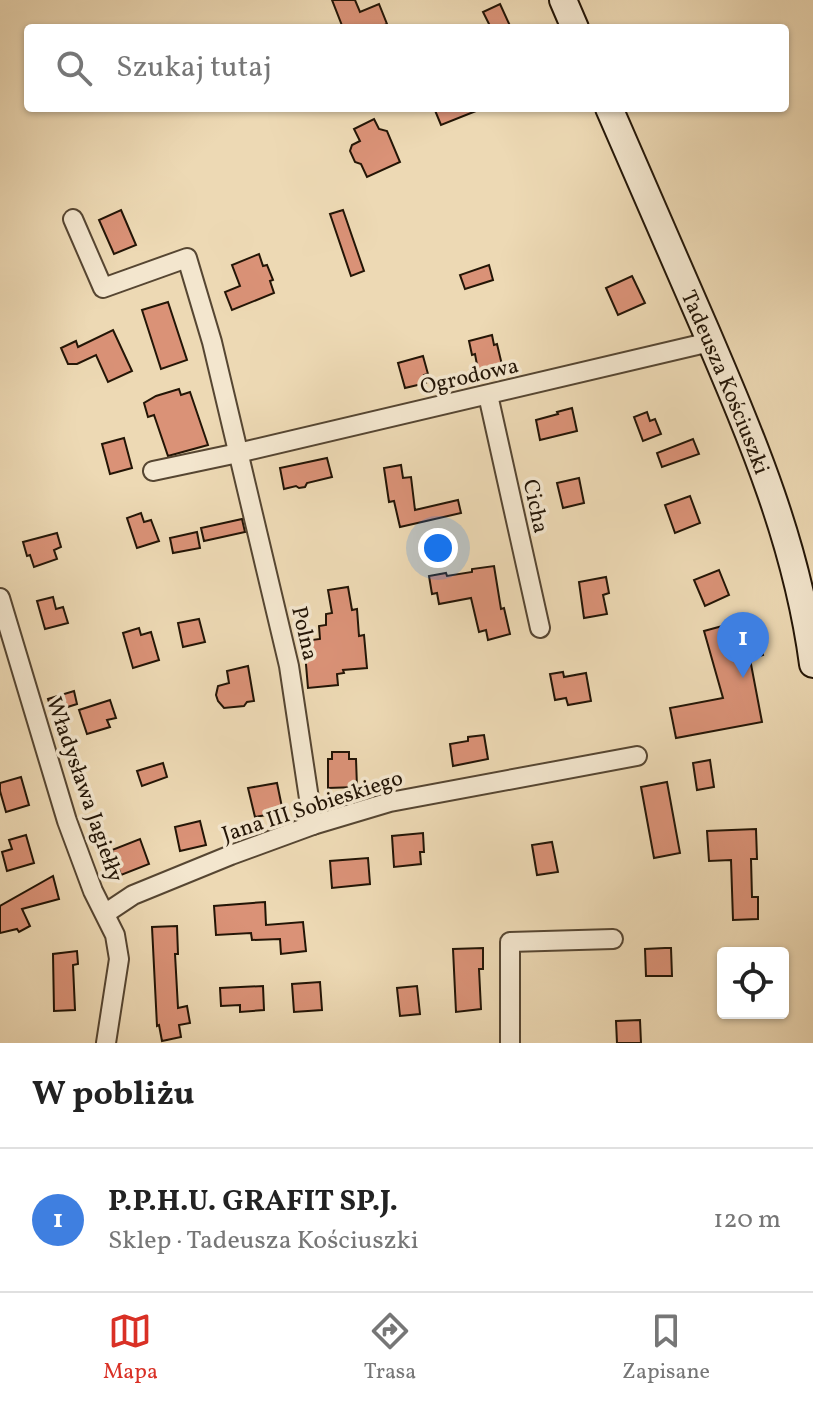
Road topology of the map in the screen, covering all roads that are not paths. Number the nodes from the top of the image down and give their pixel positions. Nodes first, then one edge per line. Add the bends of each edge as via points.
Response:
1 (563, 0) edge
2 (573, 24) edge
3 (611, 112) edge
4 (73, 219) dead end
5 (710, 342) junction
6 (488, 395) junction
7 (238, 453) junction
8 (153, 471) dead end
9 (0, 598) edge
10 (540, 628) dead end
11 (813, 664) edge
12 (637, 756) dead end
13 (313, 825) junction
14 (106, 913) junction
15 (613, 939) dead end
16 (106, 1043) edge
17 (510, 1043) edge

1 - 2 main road
3 - 5 main road, Tadeusza Kościuszki
4 - 7 street, Polna via 103,288 187,258
5 - 6 street, Ogrodowa
5 - 11 main road, Tadeusza Kościuszki via 775,502 802,598
6 - 7 street, Ogrodowa
6 - 10 street, Cicha
7 - 8 street
7 - 13 street, Polna via 289,666
9 - 14 street, Władysława Jagiełły via 67,821
12 - 13 street, Jana III Sobieskiego via 390,802
13 - 14 street, Jana III Sobieskiego via 133,895
14 - 16 street, Władysława Jagiełły via 119,959
15 - 17 street via 510,942

